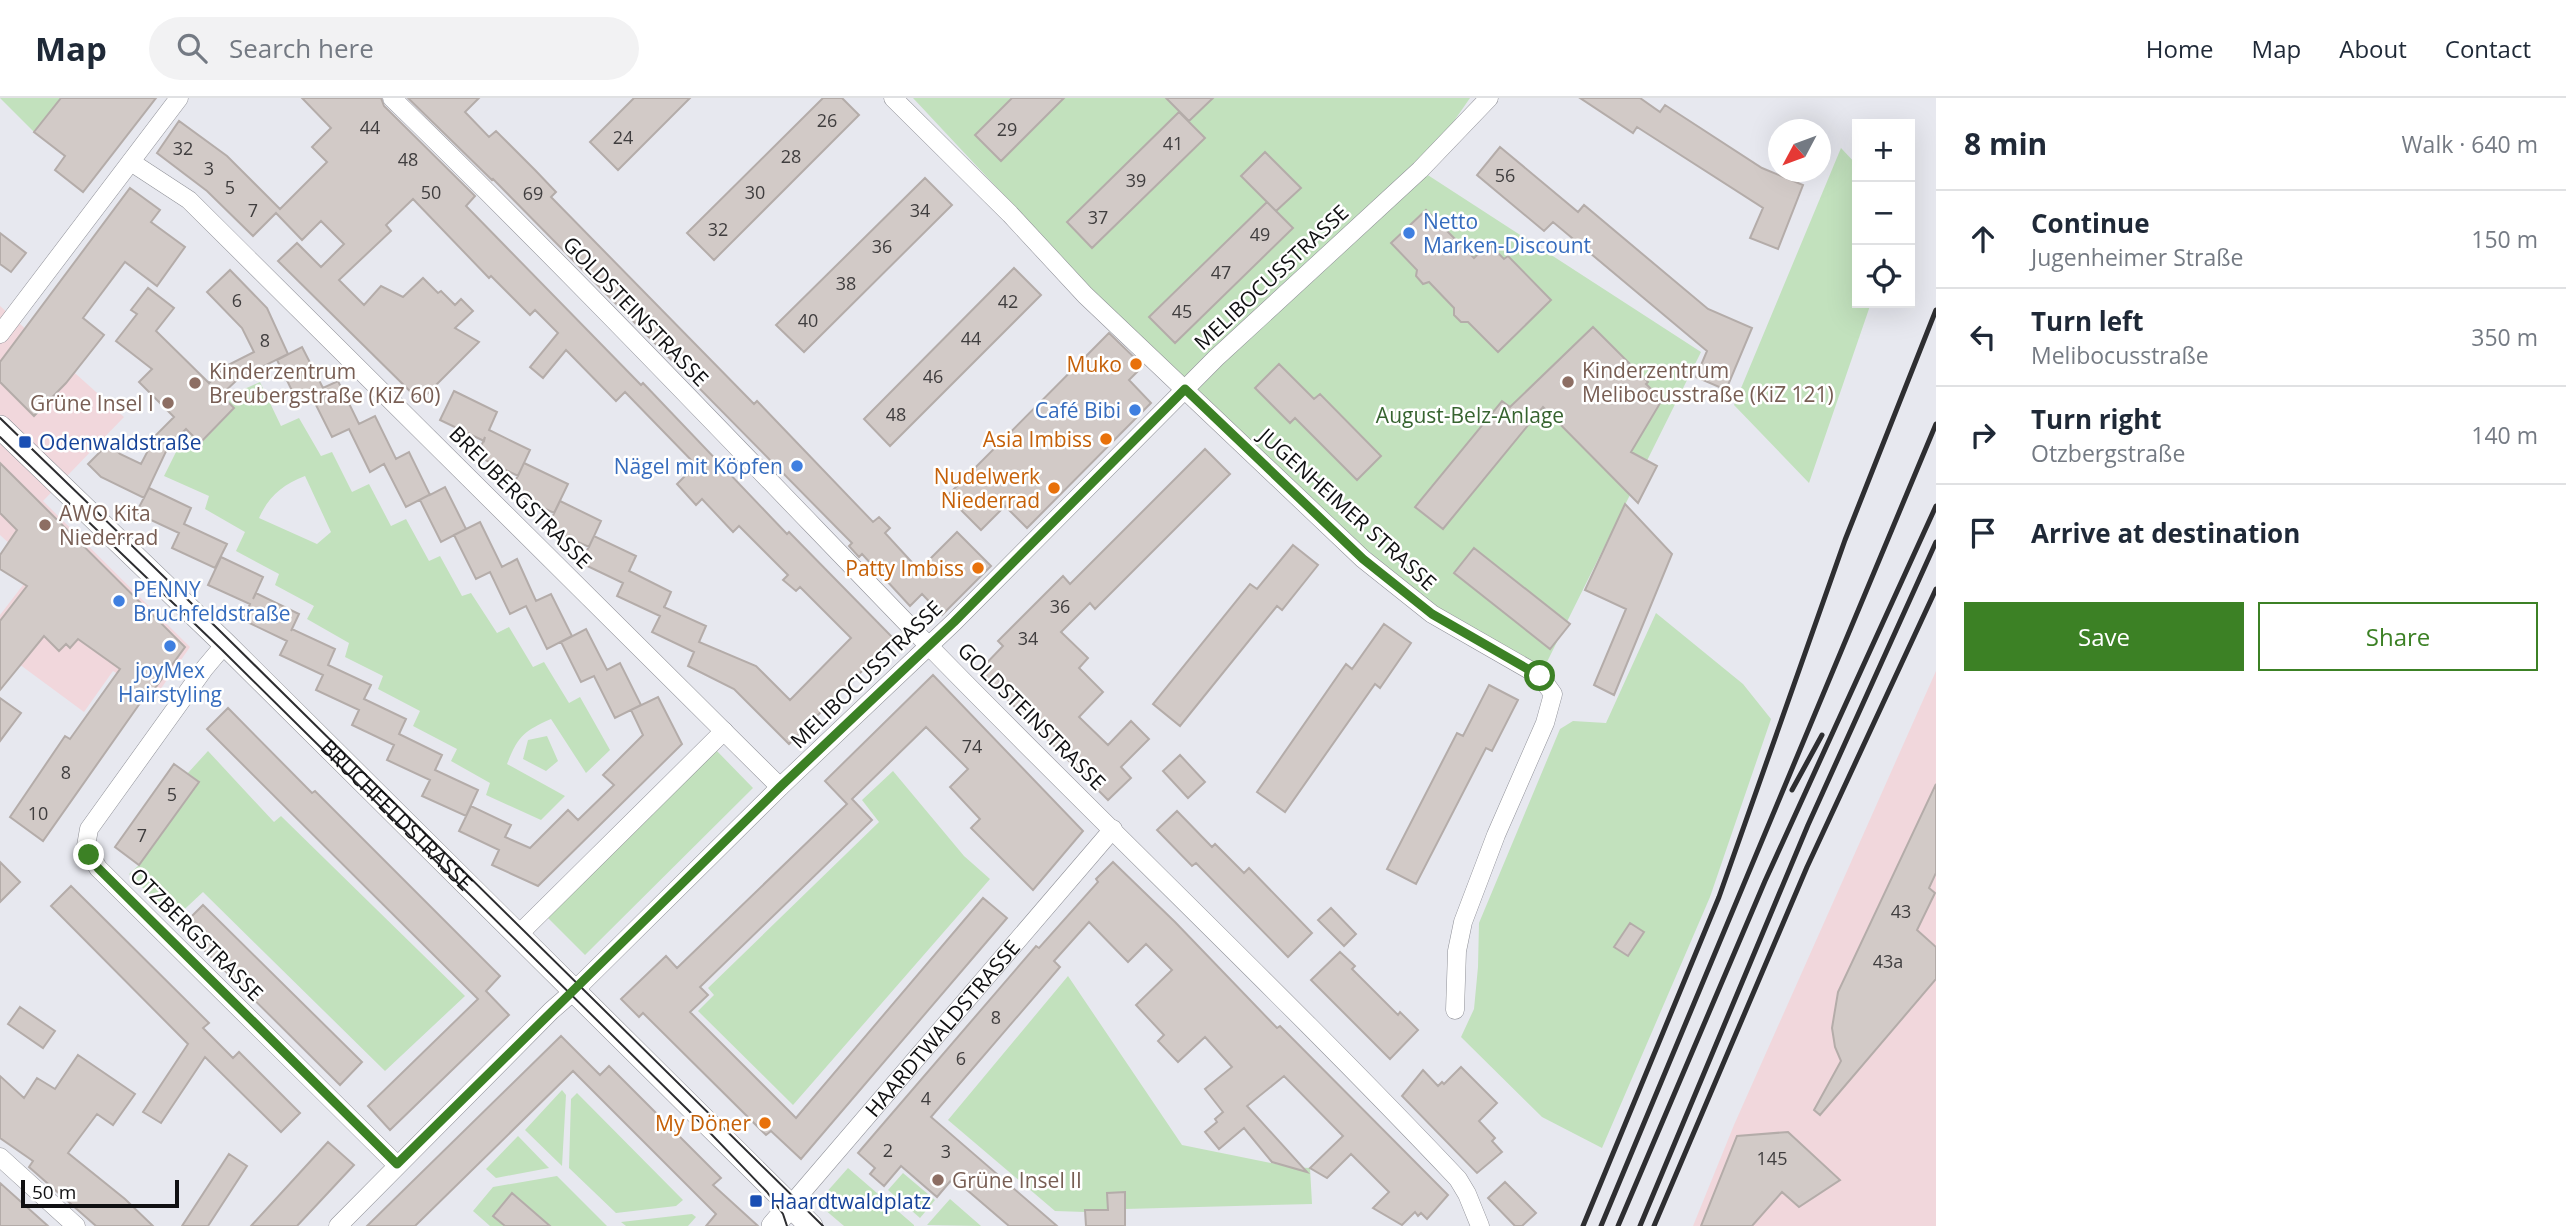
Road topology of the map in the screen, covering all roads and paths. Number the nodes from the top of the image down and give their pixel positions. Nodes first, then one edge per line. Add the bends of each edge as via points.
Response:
1 (179, 98) edge
2 (392, 98) edge
3 (893, 98) edge
4 (1489, 98) edge
5 (131, 162) junction
6 (0, 334) edge
7 (1185, 389) junction
8 (0, 426) edge
9 (225, 644) junction
10 (928, 645) junction
11 (724, 731) junction
12 (780, 787) junction
13 (1112, 829) junction
14 (519, 934) junction
15 (575, 990) junction
16 (1455, 1010) dead end
17 (0, 1157) edge
18 (397, 1164) junction
19 (790, 1206) junction
20 (76, 1226) edge
21 (338, 1226) edge
22 (773, 1226) edge
23 (811, 1226) edge
24 (1480, 1226) edge

1 - 5 street
2 - 10 street, GOLDSTEINSTRASSE
3 - 7 street, JUGENHEIMER STRASSE via 1085,295
4 - 7 street, MELIBOCUSSTRASSE via 1420,170
5 - 6 street
5 - 11 street, BREUBERGSTRASSE via 189,200
7 - 10 street, MELIBOCUSSTRASSE
7 - 16 street, JUGENHEIMER STRASSE via 1363,559 1432,614 1540,676 1553,694 1463,922
8 - 9 street, BRUCHFELDSTRASSE
9 - 14 street, BRUCHFELDSTRASSE
9 - 18 street, OTZBERGSTRASSE via 89,829 86,846 98,868
10 - 12 street, MELIBOCUSSTRASSE
10 - 13 street, GOLDSTEINSTRASSE
11 - 12 street, BREUBERGSTRASSE
11 - 14 street
12 - 15 street, MELIBOCUSSTRASSE
13 - 19 street, HAARDTWALDSTRASSE
13 - 24 street, GOLDSTEINSTRASSE via 1458,1180
14 - 15 street, BRUCHFELDSTRASSE
15 - 18 street, MELIBOCUSSTRASSE
15 - 19 street, BRUCHFELDSTRASSE
17 - 20 street
18 - 21 street, MELIBOCUSSTRASSE
19 - 22 street, HAARDTWALDSTRASSE
19 - 23 street

